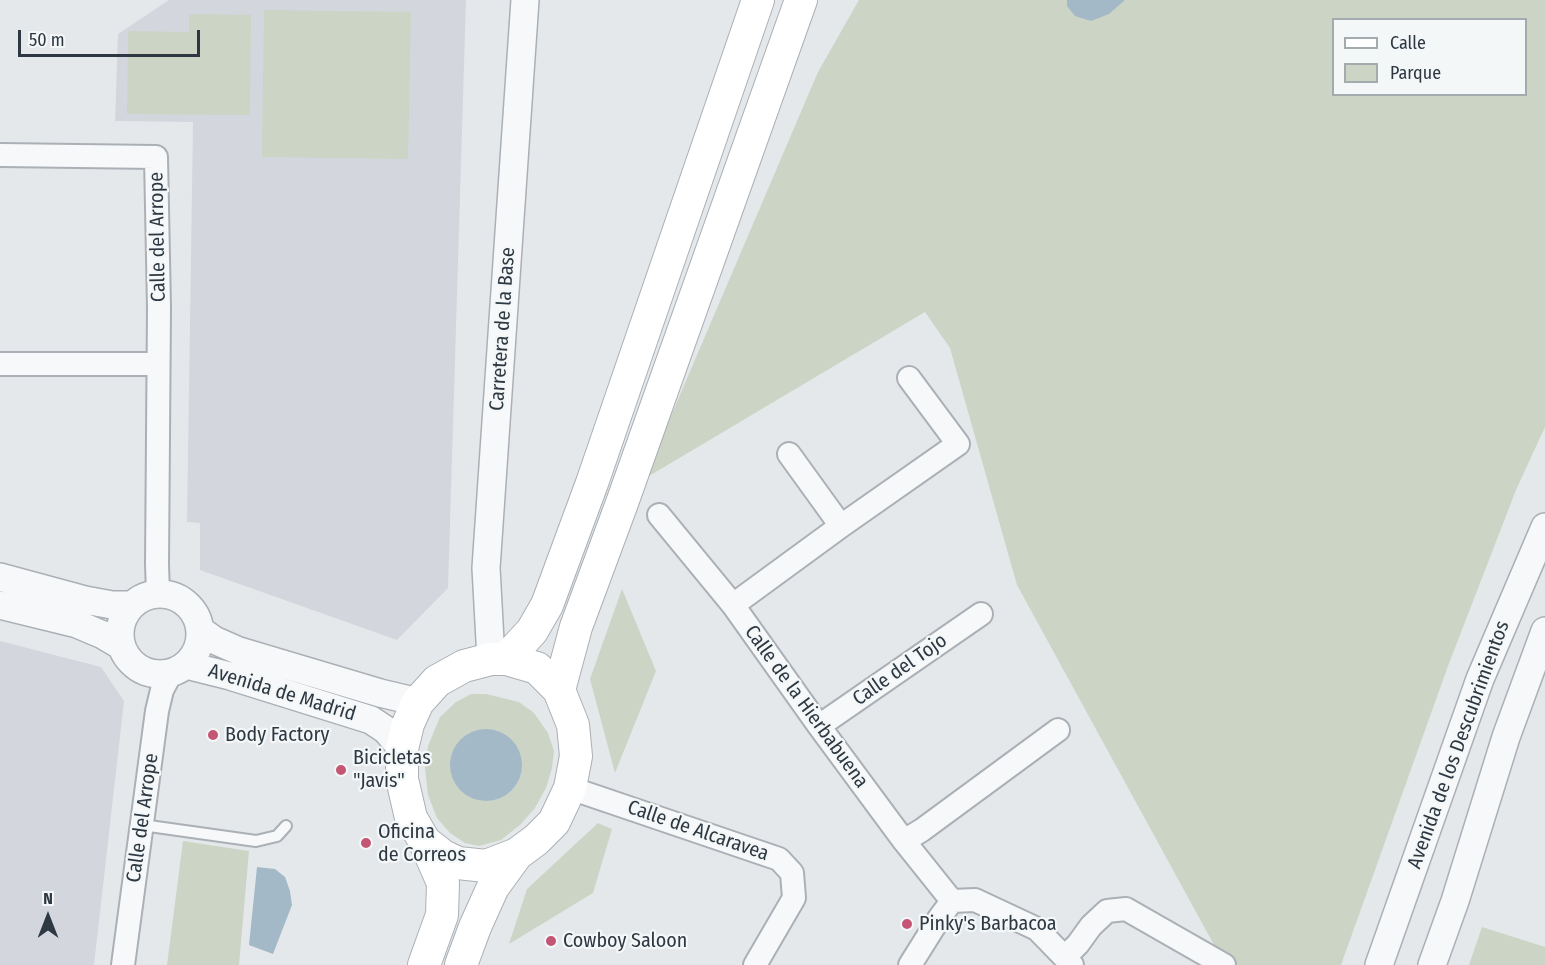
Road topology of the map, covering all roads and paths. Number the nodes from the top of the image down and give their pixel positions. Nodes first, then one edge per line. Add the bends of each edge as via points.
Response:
1 (525, 0) edge
2 (758, 0) edge
3 (801, 0) edge
4 (0, 155) edge
5 (0, 364) edge
6 (158, 364) junction
7 (909, 378) dead end
8 (789, 454) dead end
9 (659, 515) dead end
10 (841, 526) junction
11 (1545, 528) edge
12 (0, 577) edge
13 (158, 594) junction
14 (0, 605) edge
15 (132, 605) junction
16 (732, 605) junction
17 (981, 614) dead end
18 (200, 630) junction
19 (1545, 634) edge
20 (120, 645) junction
21 (498, 659) junction
22 (179, 669) junction
23 (559, 690) junction
24 (418, 702) junction
25 (819, 726) junction
26 (1058, 730) dead end
27 (402, 749) junction
28 (570, 788) junction
29 (142, 825) junction
30 (286, 826) dead end
31 (904, 841) junction
32 (425, 842) junction
33 (517, 854) junction
34 (952, 901) junction
35 (1069, 961) edge
36 (915, 963) edge
37 (123, 965) edge
38 (424, 965) edge
39 (461, 965) edge
40 (755, 965) edge
41 (1224, 965) edge
42 (1379, 965) edge
43 (1432, 965) edge

1 - 21 street, Carretera de la Base via 486,568
2 - 21 main road via 547,605 532,631
3 - 23 main road via 576,627
4 - 6 street, Calle del Arrope via 156,157
5 - 6 street
6 - 13 street, Calle del Arrope
7 - 10 street via 958,444
8 - 10 street
9 - 16 street, Calle de la Hierbabuena
10 - 16 street
11 - 42 street, Avenida de los Descubrimientos via 1480,679
12 - 15 street via 86,600
13 - 15 street
13 - 18 street, Avenida de Madrid via 176,598 190,608
14 - 20 street, Avenida de Madrid via 77,624
15 - 20 street via 119,630
16 - 25 street, Calle de la Hierbabuena
17 - 25 street, Calle del Tojo
18 - 22 street, Avenida de Madrid via 194,655
18 - 24 street, Avenida de Madrid via 238,651
19 - 43 street via 1506,737
20 - 22 street, Avenida de Madrid via 134,666 146,672 158,675
21 - 23 main road via 537,668
21 - 24 main road via 464,666 437,681
22 - 27 street, Avenida de Madrid via 231,676 370,720 386,730
22 - 29 street, Calle del Arrope via 162,690 157,711
23 - 28 main road via 573,725 576,756
24 - 27 main road
25 - 31 street, Calle de la Hierbabuena
26 - 31 street
27 - 32 main road via 402,779 411,818
28 - 33 main road via 554,822
28 - 40 street, Calle de Alcaravea via 778,859 792,873 794,898
29 - 30 lane via 256,841 277,836
29 - 37 street, Calle del Arrope
31 - 34 street, Calle de la Hierbabuena
32 - 33 main road via 458,863 486,866
32 - 38 main road via 443,883 442,915
33 - 39 main road via 493,888
34 - 35 street via 975,900 1037,929
34 - 36 street
35 - 41 street via 1091,926 1107,911 1126,909

